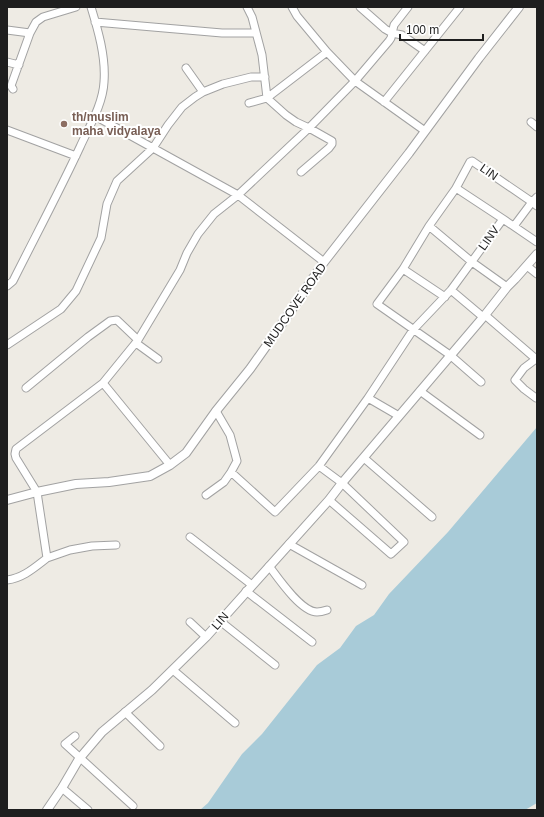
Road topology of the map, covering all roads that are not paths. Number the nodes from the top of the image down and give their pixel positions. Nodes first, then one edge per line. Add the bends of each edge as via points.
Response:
1 (76, 7) edge
2 (91, 7) edge
3 (247, 7) edge
4 (292, 7) edge
5 (360, 7) edge
6 (408, 7) edge
7 (460, 7) edge
8 (518, 7) edge
9 (96, 22) junction
10 (7, 30) edge
11 (30, 33) junction
12 (255, 33) junction
13 (392, 33) junction
14 (425, 51) junction
15 (327, 52) junction
16 (7, 62) edge
17 (19, 65) junction
18 (186, 68) dead end
19 (265, 77) junction
20 (355, 81) junction
21 (13, 89) dead end
22 (203, 92) junction
23 (267, 98) junction
24 (384, 102) junction
25 (249, 103) dead end
26 (94, 116) junction
27 (531, 122) dead end
28 (537, 127) edge
29 (309, 128) junction
30 (7, 130) edge
31 (425, 131) junction
32 (153, 148) junction
33 (76, 156) junction
34 (301, 172) dead end
35 (456, 188) junction
36 (238, 195) junction
37 (535, 202) edge
38 (503, 219) junction
39 (429, 226) junction
40 (514, 226) junction
41 (537, 242) edge
42 (537, 254) edge
43 (324, 262) junction
44 (472, 262) junction
45 (527, 266) junction
46 (403, 269) junction
47 (537, 274) edge
48 (7, 286) edge
49 (507, 287) junction
50 (451, 290) junction
51 (445, 297) junction
52 (484, 316) junction
53 (413, 330) junction
54 (137, 341) junction
55 (7, 345) edge
56 (450, 356) junction
57 (536, 358) edge
58 (158, 359) dead end
59 (481, 382) dead end
60 (103, 383) junction
61 (26, 388) dead end
62 (420, 391) junction
63 (368, 398) junction
64 (536, 398) dead end
65 (216, 411) junction
66 (399, 416) junction
67 (480, 435) dead end
68 (364, 458) junction
69 (170, 465) junction
70 (319, 466) junction
71 (232, 472) junction
72 (342, 483) junction
73 (37, 492) junction
74 (206, 495) dead end
75 (7, 500) edge
76 (329, 500) junction
77 (432, 517) dead end
78 (190, 537) dead end
79 (289, 544) junction
80 (116, 545) dead end
81 (47, 558) junction
82 (269, 566) junction
83 (7, 580) edge
84 (362, 585) dead end
85 (249, 588) junction
86 (327, 610) dead end
87 (220, 621) junction
88 (190, 622) dead end
89 (206, 637) junction
90 (312, 642) dead end
91 (275, 665) dead end
92 (173, 670) junction
93 (125, 712) junction
94 (235, 723) dead end
95 (75, 736) dead end
96 (160, 746) dead end
97 (79, 758) junction
98 (62, 788) junction
99 (133, 806) dead end
100 (48, 810) edge
101 (88, 810) edge

1 - 11 street via 43,17 36,22
2 - 9 street
3 - 12 street
4 - 15 street
5 - 13 street
6 - 13 street via 394,25
7 - 14 street
8 - 31 street, MUDCOVE ROAD
9 - 12 street via 222,33
9 - 26 street via 104,65 104,81 103,92
10 - 11 street
11 - 17 street
12 - 19 street
13 - 14 street via 402,35
13 - 20 street via 389,41
14 - 24 street
15 - 20 street
15 - 23 street
16 - 17 street
17 - 21 street via 11,86
18 - 22 street
19 - 22 street via 251,77
19 - 23 street
20 - 24 street
20 - 29 street
22 - 32 street via 182,107
23 - 25 street
23 - 29 street via 286,115
24 - 31 street
26 - 32 street
26 - 33 street
27 - 28 street
29 - 34 street via 328,138 332,144
29 - 36 street
30 - 33 street
31 - 43 street, MUDCOVE ROAD
32 - 36 street
32 - 55 street via 117,181 107,204 101,238 76,291 61,310
33 - 48 street via 13,281
35 - 37 street, LIN via 472,161
35 - 38 street
35 - 39 street, LIN
36 - 43 street
36 - 54 street via 214,214 198,234 180,270
37 - 40 street, LIN
38 - 40 street, LINV
38 - 44 street, LINV
39 - 44 street
39 - 46 street, LIN
40 - 41 street, LINV
42 - 45 street, LIN
43 - 65 street, MUDCOVE ROAD via 250,369
44 - 49 street
44 - 50 street, LINV
45 - 47 street
45 - 49 street, LIN
46 - 51 street
46 - 53 street, LIN via 378,304
49 - 52 street, LIN
50 - 51 street
50 - 52 street
51 - 53 street
52 - 56 street, LIN
52 - 57 street
53 - 56 street, LIN
53 - 63 street
54 - 58 street
54 - 60 street
54 - 61 street via 117,320 110,321
56 - 59 street, LIN
56 - 62 street, LIN
57 - 64 street via 515,380
60 - 69 street
60 - 73 street via 16,449 16,458
62 - 66 street, LIN
62 - 67 street
63 - 66 street
63 - 70 street
65 - 69 street, MUDCOVE ROAD via 186,453
65 - 71 street via 230,435 237,461
66 - 68 street, LIN
68 - 72 street, LIN
68 - 77 street
69 - 73 street, MUDCOVE ROAD via 150,476 76,484
70 - 71 street via 275,512
70 - 72 street
71 - 74 street via 224,482
72 - 76 street, LIN
72 - 76 street via 404,542 391,554
73 - 75 street, MUDCOVE ROAD
73 - 81 street
76 - 79 street, LIN
78 - 85 street
79 - 82 street, LIN
79 - 84 street
80 - 81 street via 70,550
81 - 83 street via 27,574
82 - 85 street, LIN
82 - 86 street via 290,594 306,608 316,612
85 - 87 street, LIN
85 - 90 street
87 - 89 street, LIN
87 - 91 street
88 - 89 street
89 - 92 street, LIN
92 - 93 street, LIN
92 - 94 street
93 - 96 street
93 - 97 street, LIN via 102,732
95 - 97 street via 65,744
97 - 98 street, LIN
97 - 99 street
98 - 100 street, LIN
98 - 101 street

